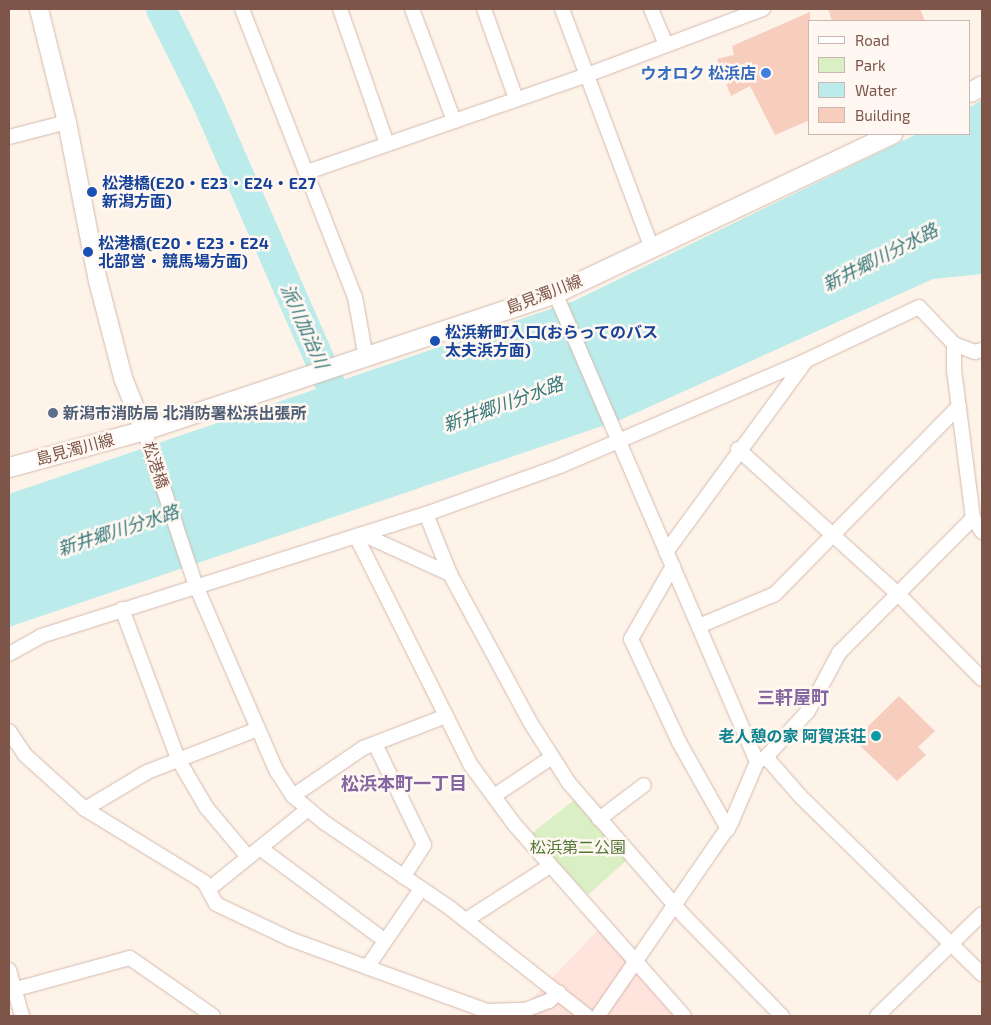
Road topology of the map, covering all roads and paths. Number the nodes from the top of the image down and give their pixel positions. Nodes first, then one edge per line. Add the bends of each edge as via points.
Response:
1 (39, 9) edge
2 (242, 9) edge
3 (340, 9) edge
4 (412, 9) edge
5 (484, 9) edge
6 (562, 9) edge
7 (652, 9) edge
8 (763, 9) edge
9 (736, 14) edge
10 (666, 45) junction
11 (587, 75) junction
12 (982, 85) edge
13 (971, 91) edge
14 (516, 99) junction
15 (454, 121) junction
16 (67, 122) junction
17 (890, 135) edge
18 (9, 137) edge
19 (387, 144) junction
20 (306, 172) junction
21 (652, 248) junction
22 (555, 293) junction
23 (954, 344) junction
24 (982, 350) edge
25 (366, 358) junction
26 (805, 361) junction
27 (958, 406) junction
28 (144, 430) junction
29 (615, 435) junction
30 (738, 449) junction
31 (9, 467) edge
32 (426, 514) junction
33 (973, 518) junction
34 (982, 532) edge
35 (832, 534) junction
36 (359, 535) junction
37 (666, 552) junction
38 (673, 566) junction
39 (450, 574) junction
40 (196, 586) junction
41 (897, 593) junction
42 (122, 609) junction
43 (699, 626) junction
44 (9, 654) edge
45 (982, 679) edge
46 (446, 716) junction
47 (258, 728) junction
48 (9, 731) edge
49 (376, 744) junction
50 (552, 757) junction
51 (178, 759) junction
52 (761, 759) junction
53 (644, 785) dead end
54 (293, 796) junction
55 (494, 796) junction
56 (84, 809) junction
57 (308, 809) junction
58 (599, 819) junction
59 (728, 828) junction
60 (260, 848) junction
61 (248, 857) junction
62 (550, 866) junction
63 (403, 877) junction
64 (209, 889) junction
65 (421, 889) junction
66 (676, 903) junction
67 (982, 914) edge
68 (466, 920) junction
69 (383, 939) junction
70 (952, 943) junction
71 (633, 961) junction
72 (368, 966) junction
73 (9, 970) edge
74 (982, 974) edge
75 (12, 991) edge
76 (559, 992) junction
77 (527, 1013) edge
78 (22, 1016) edge
79 (213, 1016) edge
80 (587, 1016) edge
81 (598, 1016) edge
82 (684, 1016) edge
83 (782, 1016) edge
84 (877, 1016) edge

1 - 16 street
2 - 20 street
3 - 19 street
4 - 15 street
5 - 14 street
6 - 11 street
7 - 10 street
8 - 9 street
9 - 10 street
10 - 11 street
11 - 14 street
11 - 21 street
12 - 13 main road
14 - 15 street
15 - 19 street
16 - 18 street
16 - 28 street via 98,281 123,378
17 - 21 main road, 島見濁川線
19 - 20 street
20 - 25 street via 355,297
21 - 22 main road, 島見濁川線
22 - 25 main road, 島見濁川線
22 - 29 street
23 - 24 street via 976,352
23 - 26 street via 919,307
23 - 27 street
25 - 28 main road, 島見濁川線
26 - 29 street
26 - 30 street
27 - 33 street
27 - 35 street
28 - 31 main road, 島見濁川線
28 - 40 street, 松港橋
29 - 32 street
29 - 37 street
30 - 35 street
30 - 37 street
32 - 36 street
32 - 39 street
33 - 34 street
33 - 41 street
35 - 41 street
35 - 43 street via 775,594
36 - 39 street
36 - 40 street
36 - 46 street
37 - 38 street
38 - 43 street
38 - 59 street via 631,638 679,742
39 - 50 street
40 - 42 street
40 - 47 street, 松港橋
41 - 45 street
41 - 52 street via 839,653 808,711
42 - 44 street via 41,636
42 - 51 street
43 - 52 street
46 - 49 street
46 - 55 street via 470,764
47 - 51 street
47 - 54 street, 松港橋 via 276,770
48 - 56 street via 25,755
49 - 54 street
49 - 63 street via 424,845
50 - 55 street
50 - 58 street
51 - 56 street via 147,772
51 - 61 street via 206,807
52 - 59 street
52 - 70 street
53 - 58 street
54 - 57 street, 松港橋
55 - 62 street
56 - 64 street
57 - 60 street
57 - 63 street, 松港橋
58 - 66 street
59 - 66 street
60 - 61 street
60 - 69 street
61 - 64 street
62 - 68 street
62 - 71 street
63 - 65 street, 松港橋
64 - 72 street via 216,904 290,939
65 - 68 street, 松港橋
65 - 69 street
66 - 71 street
66 - 83 street
67 - 70 street
68 - 76 street, 松港橋
69 - 72 street
70 - 74 street
70 - 84 street
71 - 81 street
71 - 82 street
72 - 77 street via 487,1011
73 - 75 street
75 - 78 street
75 - 79 street via 130,958
76 - 77 street
76 - 80 street, 松港橋

